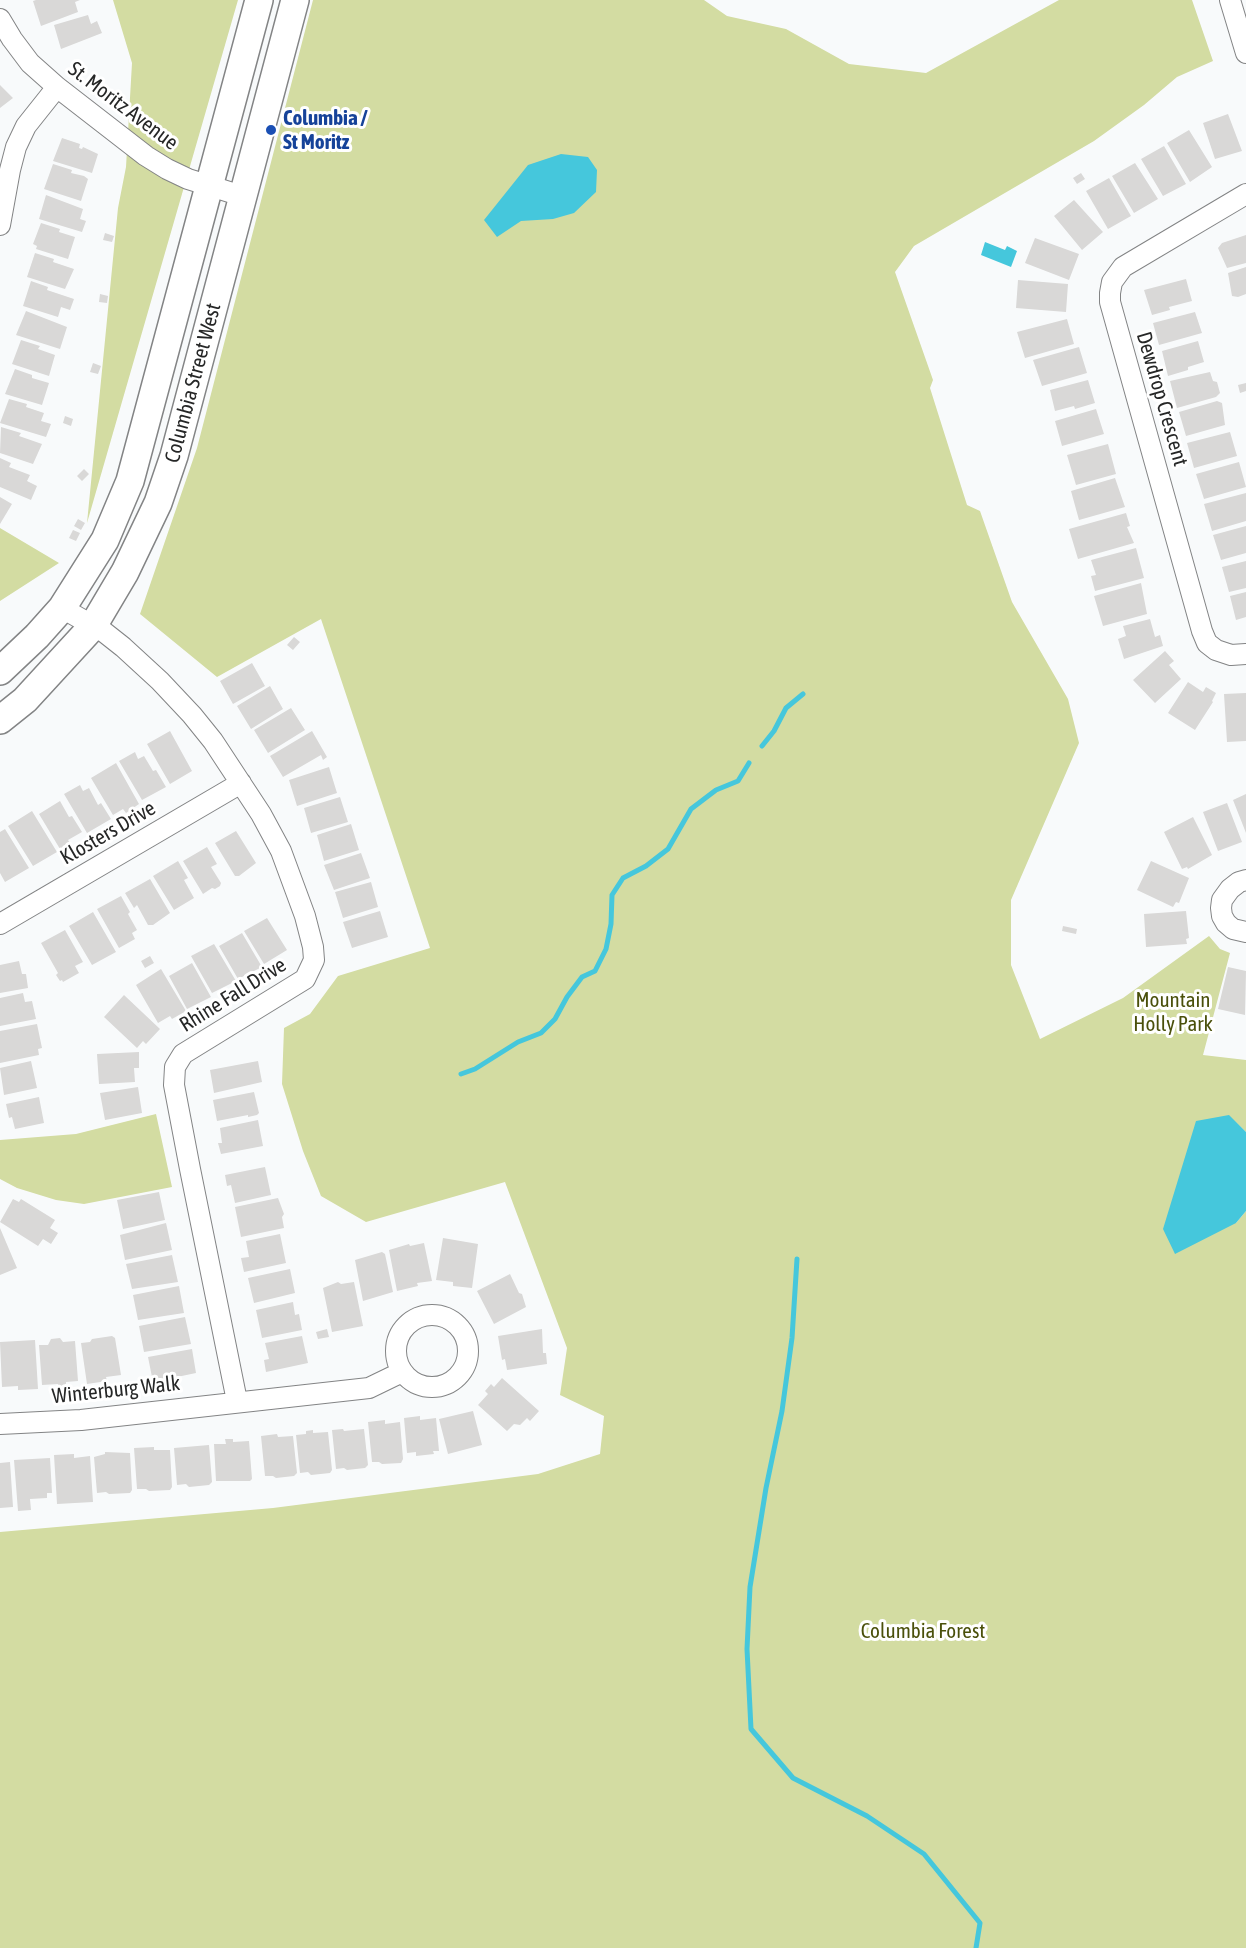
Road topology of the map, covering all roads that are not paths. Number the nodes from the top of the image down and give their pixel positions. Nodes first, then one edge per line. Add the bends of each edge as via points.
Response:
1 (259, 0) edge
2 (295, 0) edge
3 (1230, 0) edge
4 (0, 19) edge
5 (1246, 53) edge
6 (57, 87) junction
7 (209, 186) junction
8 (1246, 194) edge
9 (242, 196) junction
10 (0, 225) edge
11 (62, 608) junction
12 (93, 626) junction
13 (1246, 654) edge
14 (0, 671) edge
15 (0, 720) edge
16 (241, 783) junction
17 (1246, 880) edge
18 (0, 924) edge
19 (1246, 932) edge
20 (402, 1372) dead end
21 (237, 1401) junction
22 (0, 1424) edge

1 - 7 main road, Columbia Street West
2 - 9 main road, Columbia Street West
3 - 5 street
4 - 6 street, St. Moritz Avenue via 30,63
6 - 7 street, St. Moritz Avenue via 167,170
6 - 10 street via 26,126 16,147
7 - 9 street, St. Moritz Avenue
7 - 11 main road, Columbia Street West via 130,481 105,540
8 - 13 street, Dewdrop Crescent via 1124,267 1112,282 1110,302 1202,631 1207,643 1216,650
9 - 12 main road, Columbia Street West via 174,456 158,503 125,572
11 - 12 street, Rhine Fall Drive
11 - 14 main road, Columbia Street West
12 - 15 main road, Columbia Street West via 25,700
12 - 16 street, Rhine Fall Drive via 160,681 213,741
16 - 18 street, Klosters Drive
16 - 21 street, Rhine Fall Drive via 281,851 314,953 305,979 183,1054 175,1067 174,1085
17 - 19 street via 1230,889 1221,908 1226,923
20 - 21 street, Winterburg Walk via 369,1388
21 - 22 street, Winterburg Walk via 81,1420

